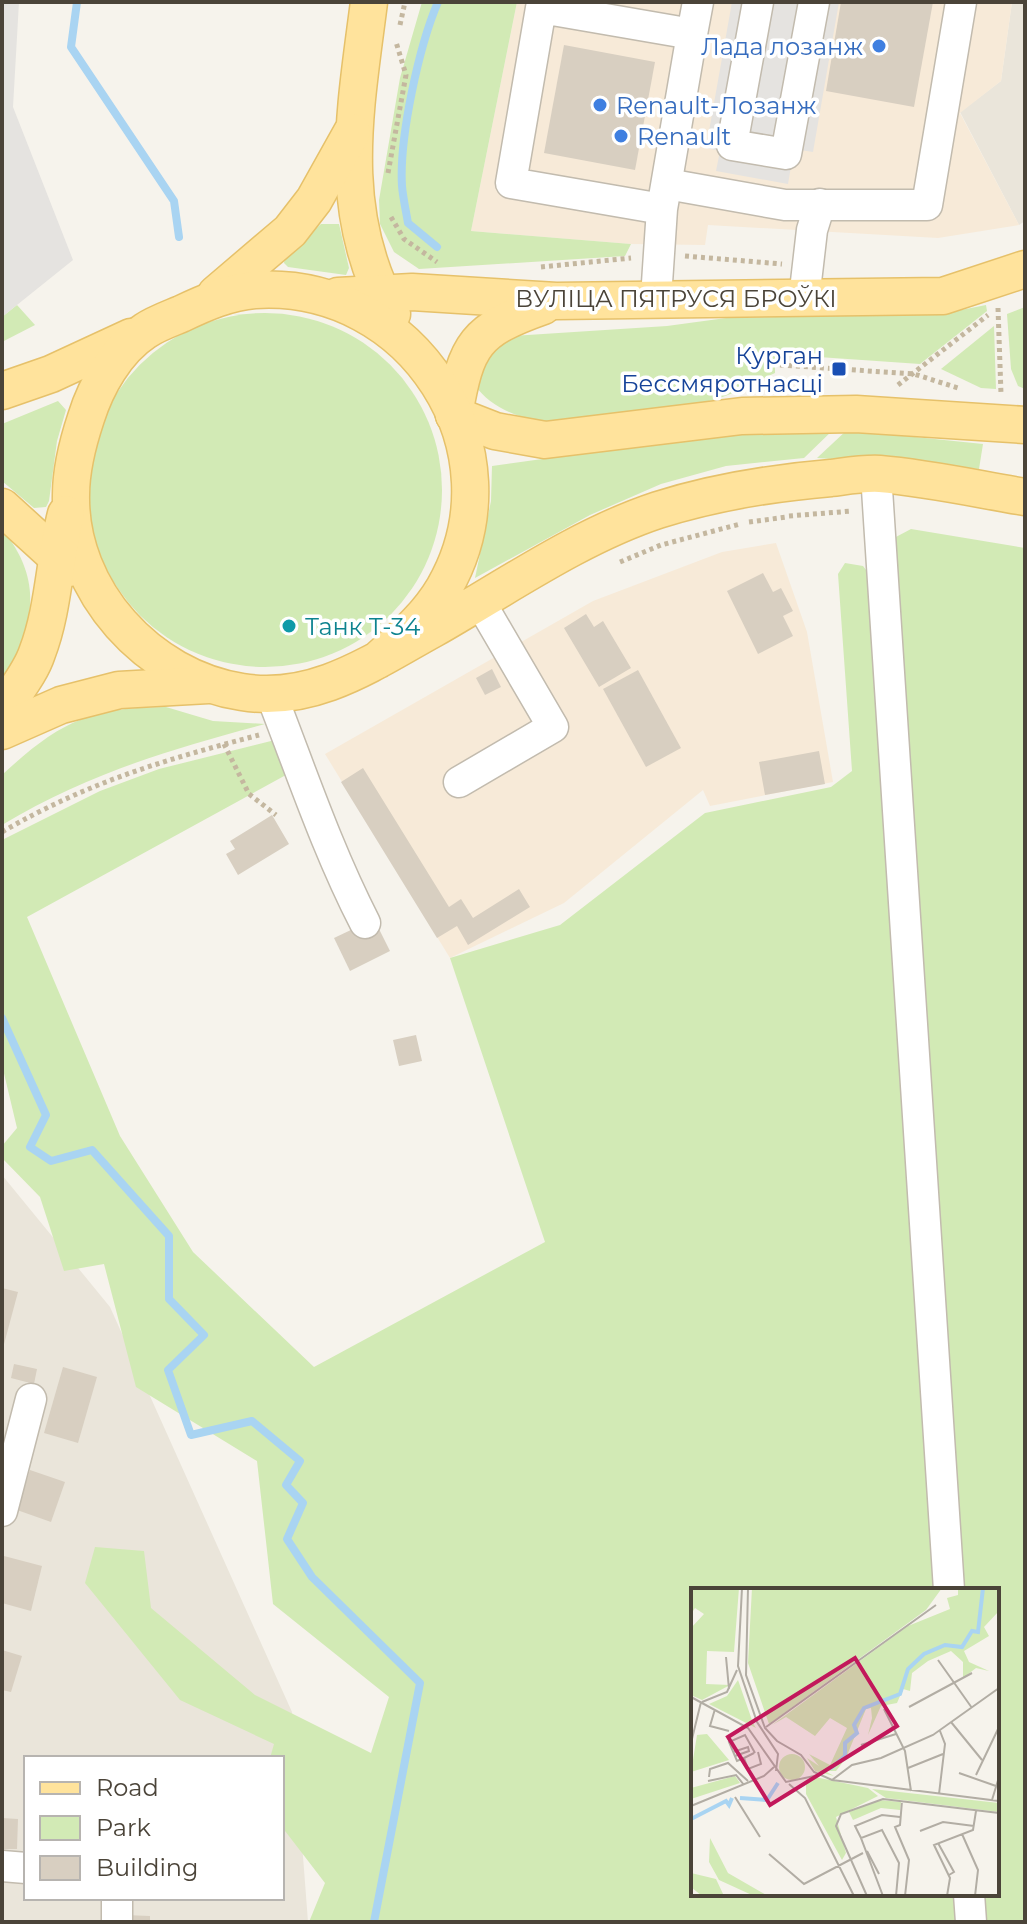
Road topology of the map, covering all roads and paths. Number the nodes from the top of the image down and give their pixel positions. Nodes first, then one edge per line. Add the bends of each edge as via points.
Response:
1 (369, 2) edge
2 (698, 2) edge
3 (758, 2) edge
4 (814, 2) edge
5 (961, 2) edge
6 (692, 34) junction
7 (352, 132) junction
8 (665, 197) junction
9 (820, 204) junction
10 (1025, 269) edge
11 (991, 282) junction
12 (381, 294) junction
13 (324, 297) junction
14 (656, 298) junction
15 (804, 299) junction
16 (208, 301) junction
17 (556, 301) junction
18 (143, 332) junction
19 (408, 343) junction
20 (780, 365) dead end
21 (2, 391) edge
22 (970, 391) dead end
23 (993, 397) dead end
24 (1013, 408) edge
25 (454, 415) junction
26 (876, 474) junction
27 (70, 497) junction
28 (1025, 497) edge
29 (2, 507) edge
30 (55, 556) junction
31 (98, 595) junction
32 (480, 602) junction
33 (378, 660) junction
34 (208, 685) junction
35 (271, 694) junction
36 (2, 712) edge
37 (2, 731) edge
38 (224, 744) dead end
39 (459, 782) dead end
40 (276, 815) dead end
41 (365, 923) dead end
42 (31, 1399) dead end
43 (2, 1511) edge
44 (949, 1588) edge
45 (2, 1866) edge
46 (24, 1868) edge
47 (969, 1896) edge
48 (117, 1900) edge
49 (117, 1922) edge
50 (971, 1922) edge

1 - 7 main road
2 - 6 street
3 - 4 street via 732,145 786,154
5 - 9 street via 927,205
6 - 8 street
6 - 8 street via 541,8 511,183
7 - 12 main road via 357,222
7 - 16 main road via 290,231
8 - 9 street
8 - 14 street
9 - 15 street
10 - 11 main road, ВУЛІЦА ПЯТРУСЯ БРОЎКІ
11 - 15 main road, ВУЛІЦА ПЯТРУСЯ БРОЎКІ via 943,296
11 - 24 path
12 - 13 main road, ВУЛІЦА ПЯТРУСЯ БРОЎКІ
12 - 17 main road, ВУЛІЦА ПЯТРУСЯ БРОЎКІ
12 - 19 main road
13 - 16 main road via 248,290
13 - 19 main road via 366,312
14 - 15 main road, ВУЛІЦА ПЯТРУСЯ БРОЎКІ
14 - 17 main road, ВУЛІЦА ПЯТРУСЯ БРОЎКІ
16 - 18 main road
17 - 25 main road via 492,327 474,347 462,369
18 - 21 main road
18 - 27 main road via 96,384 77,445
19 - 25 main road via 434,375
20 - 22 path via 914,374
23 - 24 path
24 - 25 main road via 742,416 545,440 495,431
25 - 33 main road via 466,460 468,503 461,547 444,587 415,627
26 - 28 main road
26 - 32 main road via 743,486 653,512 578,546
26 - 44 street
27 - 30 main road
27 - 31 main road via 79,553
29 - 30 main road
30 - 31 main road
30 - 36 main road via 48,615 36,656
31 - 34 main road via 122,627 157,658
32 - 33 main road
32 - 39 street via 553,727
33 - 35 main road via 334,683
34 - 35 main road
34 - 37 main road via 119,690 61,705
35 - 41 street via 334,862
38 - 40 path via 256,803
42 - 43 street
45 - 46 street
47 - 50 street
48 - 49 street

